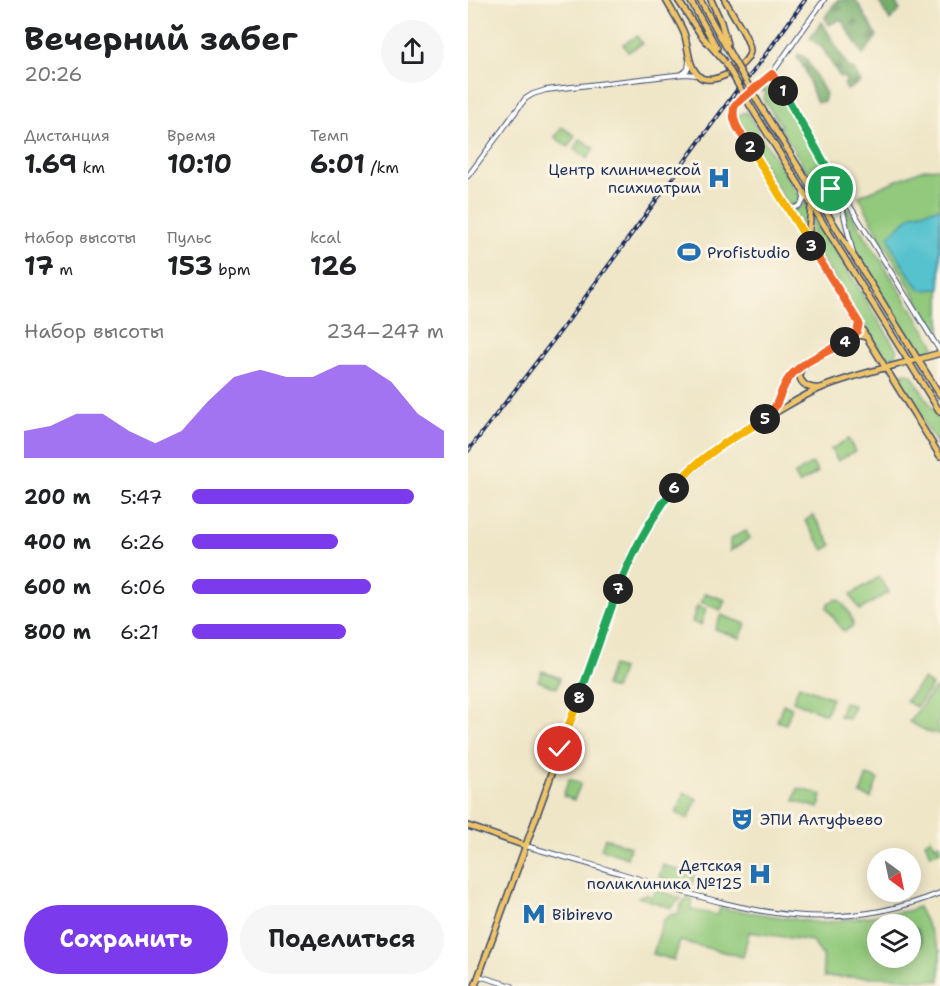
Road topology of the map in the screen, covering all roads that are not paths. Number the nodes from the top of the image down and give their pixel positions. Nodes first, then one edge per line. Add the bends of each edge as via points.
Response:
1 (666, 0) edge
2 (678, 0) edge
3 (690, 0) edge
4 (700, 0) edge
5 (711, 0) edge
6 (725, 0) edge
7 (824, 0) edge
8 (732, 57) junction
9 (689, 59) junction
10 (725, 62) junction
11 (681, 74) junction
12 (772, 74) junction
13 (699, 76) junction
14 (468, 176) edge
15 (809, 185) junction
16 (837, 185) junction
17 (802, 190) junction
18 (843, 201) junction
19 (784, 204) junction
20 (811, 205) junction
21 (808, 242) junction
22 (857, 262) junction
23 (859, 323) junction
24 (867, 337) junction
25 (851, 339) junction
26 (940, 352) edge
27 (918, 360) junction
28 (909, 362) junction
29 (803, 366) junction
30 (887, 369) junction
31 (821, 388) junction
32 (940, 395) edge
33 (940, 412) edge
34 (768, 417) junction
35 (940, 456) edge
36 (468, 826) edge
37 (526, 846) junction
38 (940, 893) edge
39 (478, 975) junction
40 (474, 986) edge
41 (512, 986) edge

1 - 9 main road via 684,34
2 - 10 main road
3 - 10 main road
4 - 8 main road
5 - 8 main road
6 - 13 main road via 748,43 749,57 720,77 706,80
7 - 12 street
8 - 15 main road, bridge
9 - 11 street via 689,68
9 - 13 main road
10 - 17 main road, bridge
11 - 13 street
11 - 14 street via 533,93
12 - 16 street
12 - 19 street via 737,103 733,114
15 - 16 street via 821,192
15 - 22 main road
16 - 18 street
17 - 19 street via 804,199 800,206
17 - 20 main road
18 - 22 street
18 - 26 street
19 - 21 street
20 - 21 main road
20 - 28 main road
21 - 23 main road
22 - 27 main road
23 - 24 main road
23 - 25 main road
24 - 25 main road via 858,335
24 - 30 main road
25 - 29 main road
26 - 27 main road
27 - 28 main road
27 - 32 main road
28 - 30 main road
28 - 33 main road
29 - 31 main road via 799,374 802,383
29 - 34 main road via 788,380
30 - 31 main road
30 - 35 main road
31 - 34 main road
34 - 37 main road via 693,468 665,499 643,534 618,590
36 - 37 main road
37 - 38 street via 759,912 822,917 866,914
37 - 39 main road
39 - 40 main road
39 - 41 street

